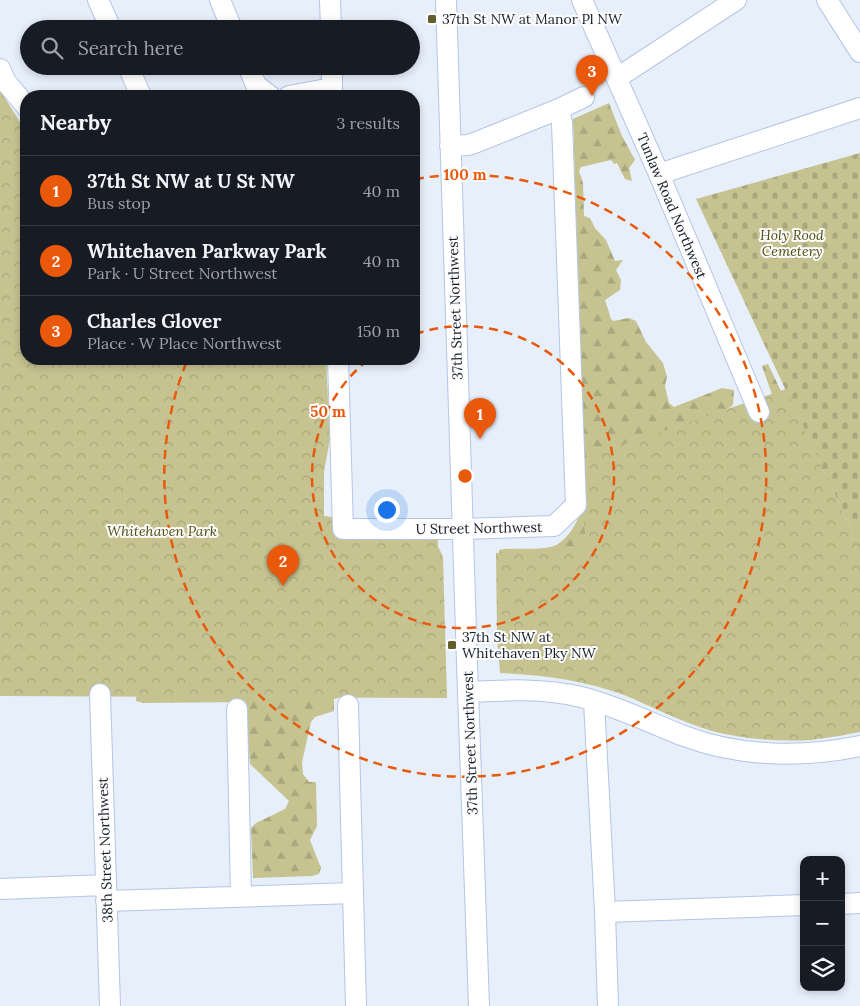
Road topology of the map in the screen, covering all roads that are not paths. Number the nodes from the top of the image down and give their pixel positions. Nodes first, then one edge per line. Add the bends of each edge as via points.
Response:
1 (98, 0) edge
2 (220, 0) edge
3 (330, 0) edge
4 (446, 0) edge
5 (582, 0) edge
6 (736, 0) edge
7 (827, 0) edge
8 (107, 20) edge
9 (228, 20) edge
10 (331, 20) edge
11 (860, 52) edge
12 (0, 69) edge
13 (132, 75) edge
14 (252, 75) edge
15 (332, 75) edge
16 (617, 78) junction
17 (138, 90) edge
18 (262, 90) edge
19 (332, 90) edge
20 (584, 97) dead end
21 (20, 99) edge
22 (860, 108) edge
23 (559, 109) junction
24 (450, 146) junction
25 (659, 174) junction
26 (338, 365) edge
27 (759, 412) dead end
28 (462, 530) junction
29 (468, 692) junction
30 (100, 694) dead end
31 (594, 701) junction
32 (348, 705) dead end
33 (236, 710) dead end
34 (860, 746) edge
35 (0, 889) edge
36 (106, 893) junction
37 (353, 893) junction
38 (241, 896) junction
39 (860, 903) edge
40 (845, 904) edge
41 (800, 905) edge
42 (605, 912) junction
43 (110, 1006) edge
44 (356, 1006) edge
45 (479, 1006) edge
46 (608, 1006) edge

1 - 8 street
2 - 9 street
3 - 10 street
4 - 24 street, 37th Street Northwest
5 - 16 street, Tunlaw Road Northwest
6 - 16 street
7 - 11 street
12 - 21 street
13 - 17 street
14 - 18 street
15 - 19 street
16 - 25 street, Tunlaw Road Northwest
20 - 23 street
22 - 25 street
23 - 24 street via 478,142
23 - 28 street, U Street Northwest via 576,505 554,526
24 - 28 street, 37th Street Northwest
25 - 27 street, Tunlaw Road Northwest
26 - 28 street, U Street Northwest via 343,529
28 - 29 street, 37th Street Northwest
29 - 31 street via 548,691
29 - 45 street, 37th Street Northwest
30 - 36 street, 38th Street Northwest
31 - 34 street via 686,736 747,752 815,753
31 - 42 street
32 - 37 street
33 - 38 street
35 - 36 street
36 - 38 street
36 - 43 street, 38th Street Northwest
37 - 38 street
37 - 44 street
39 - 40 street
41 - 42 street
42 - 46 street

